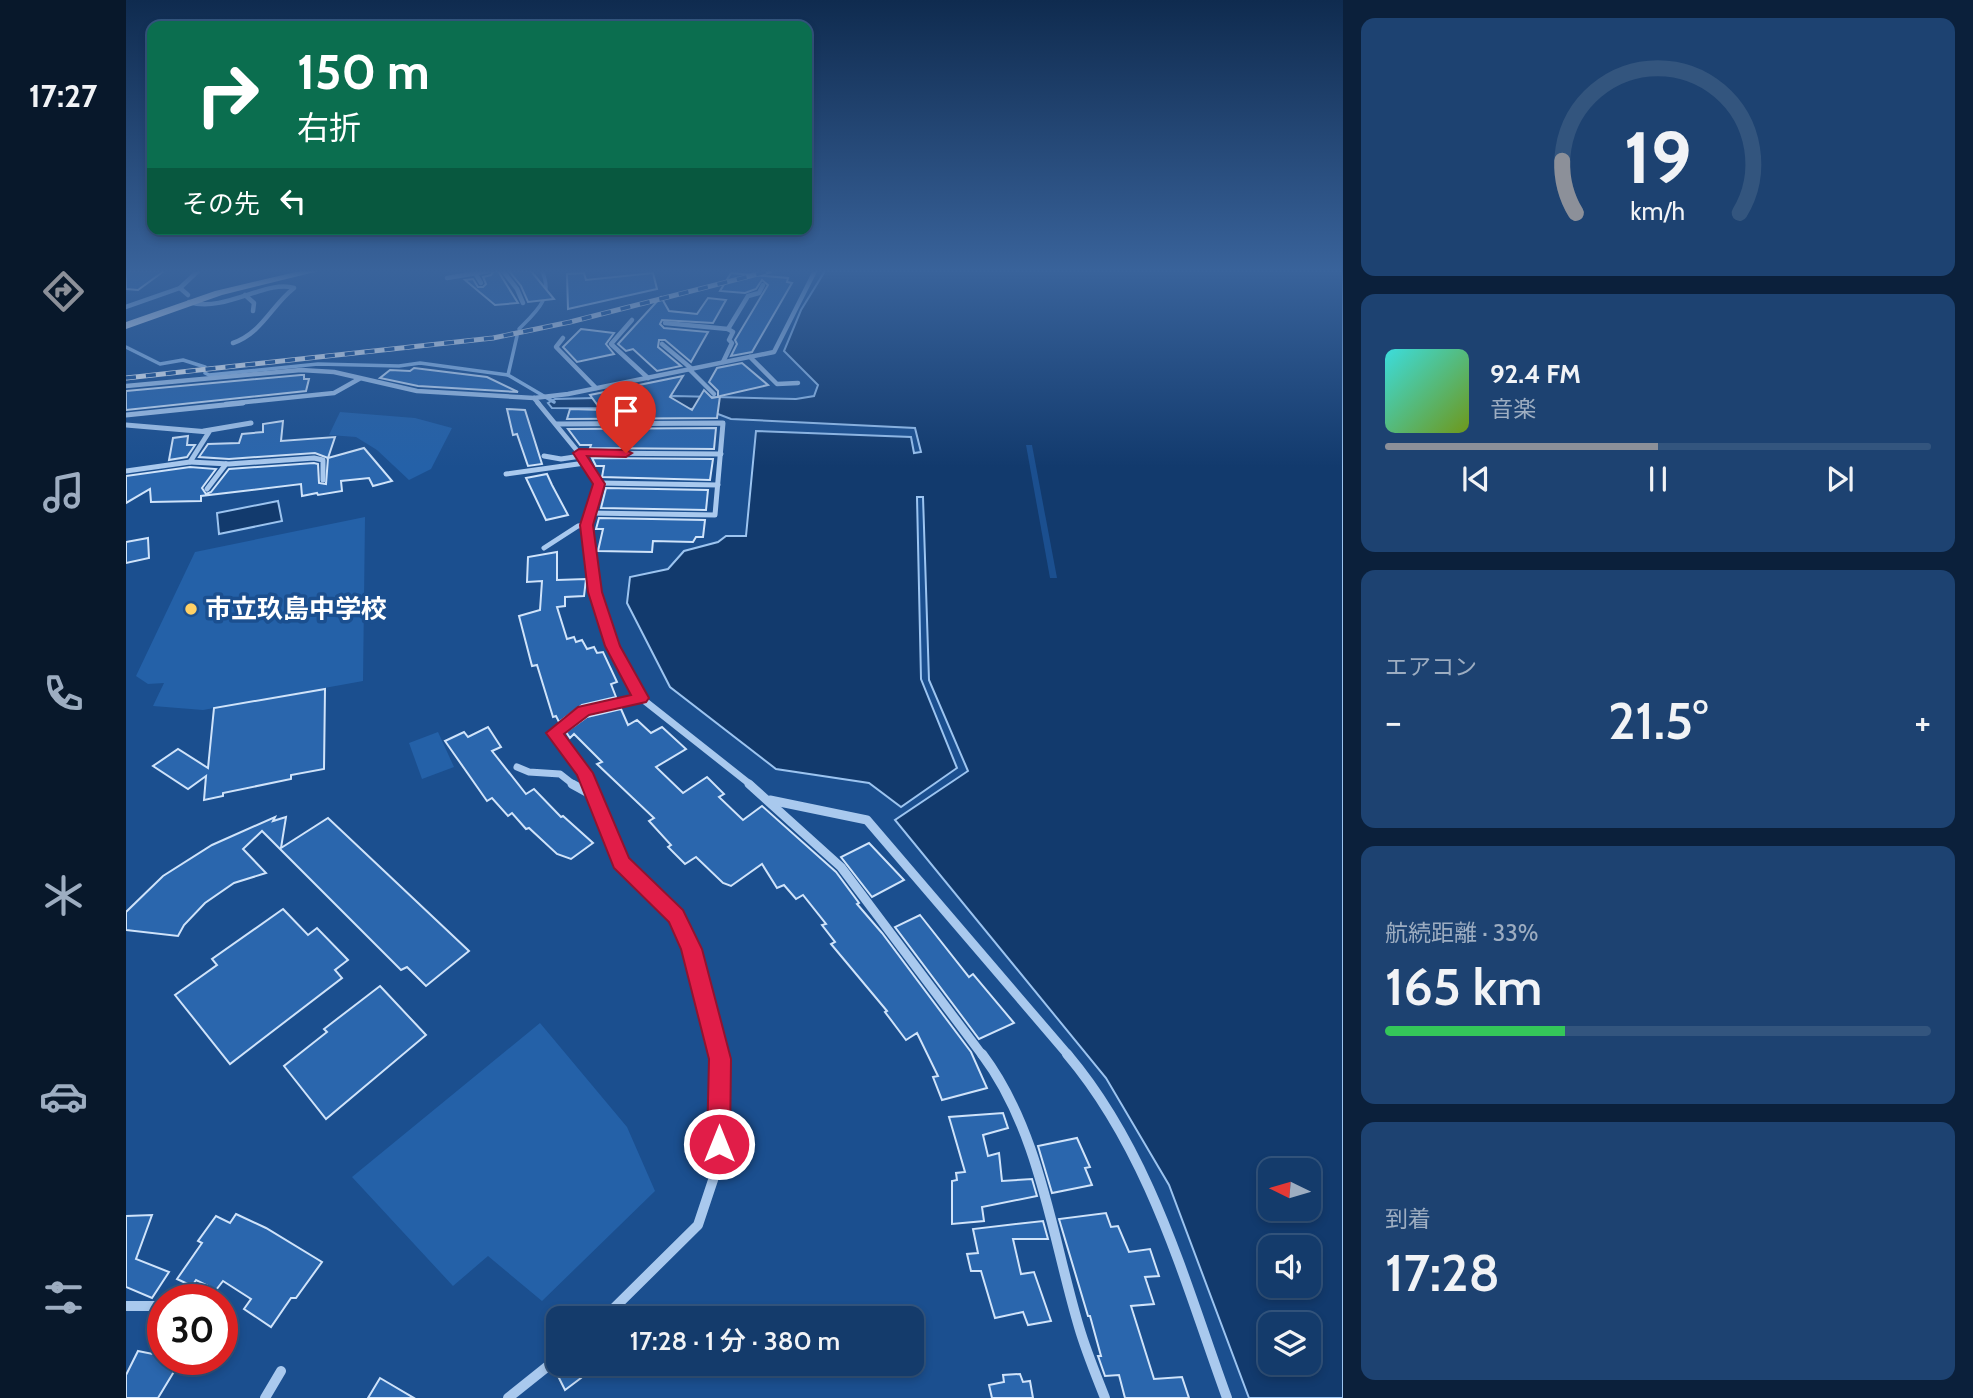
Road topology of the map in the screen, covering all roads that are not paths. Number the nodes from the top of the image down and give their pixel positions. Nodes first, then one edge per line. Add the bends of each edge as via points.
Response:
1 (250, 336) edge
2 (618, 336) edge
3 (731, 336) edge
4 (782, 336) edge
5 (563, 338) dead end
6 (233, 343) dead end
7 (662, 344) dead end
8 (750, 356) junction
9 (723, 362) junction
10 (690, 369) junction
11 (648, 377) junction
12 (359, 379) junction
13 (798, 383) dead end
14 (126, 386) edge
15 (596, 388) junction
16 (714, 394) dead end
17 (535, 398) junction
18 (126, 415) edge
19 (251, 423) dead end
20 (556, 424) junction
21 (126, 425) edge
22 (197, 432) junction
23 (580, 454) junction
24 (721, 454) junction
25 (544, 456) dead end
26 (190, 462) junction
27 (585, 463) junction
28 (226, 464) junction
29 (126, 471) edge
30 (506, 474) dead end
31 (323, 480) dead end
32 (599, 484) junction
33 (718, 485) junction
34 (207, 489) dead end
35 (590, 513) junction
36 (586, 525) junction
37 (544, 548) dead end
38 (641, 698) junction
39 (517, 767) dead end
40 (593, 795) junction
41 (769, 800) junction
42 (126, 1306) edge
43 (147, 1306) edge
44 (616, 1306) edge
45 (546, 1368) edge
46 (281, 1371) dead end
47 (265, 1398) edge
48 (508, 1398) edge
49 (1105, 1398) edge
50 (1227, 1398) edge

1 - 6 street
2 - 11 street via 611,344
3 - 9 street
4 - 8 street via 774,352
5 - 15 street via 556,347
7 - 10 street
8 - 9 street
8 - 13 street via 776,384
9 - 10 street
10 - 11 street
10 - 16 street
11 - 15 street
12 - 14 street via 301,370
12 - 17 street via 417,391
12 - 18 street via 334,393
15 - 17 street
17 - 20 street
19 - 22 street
20 - 23 street
20 - 24 street via 723,423
21 - 22 street
22 - 26 street via 209,432
23 - 24 street
23 - 25 street via 561,459
23 - 27 street
24 - 33 street
26 - 28 street
26 - 29 street
27 - 30 street
27 - 32 street
28 - 31 street via 314,457 323,460
28 - 34 street
32 - 33 street
32 - 35 street
33 - 35 street via 715,515
35 - 36 street
36 - 37 street
36 - 38 street via 595,592 613,646
38 - 40 street via 584,711 554,733 584,773
38 - 41 street
39 - 40 street via 560,774 577,789
40 - 44 street via 621,863 676,916 692,949 720,1059 718,1166 698,1225
41 - 49 street via 841,867 986,1060 1012,1105 1054,1223 1079,1328
41 - 50 street via 867,820 1090,1081 1146,1177
42 - 43 street
45 - 48 street
46 - 47 street

